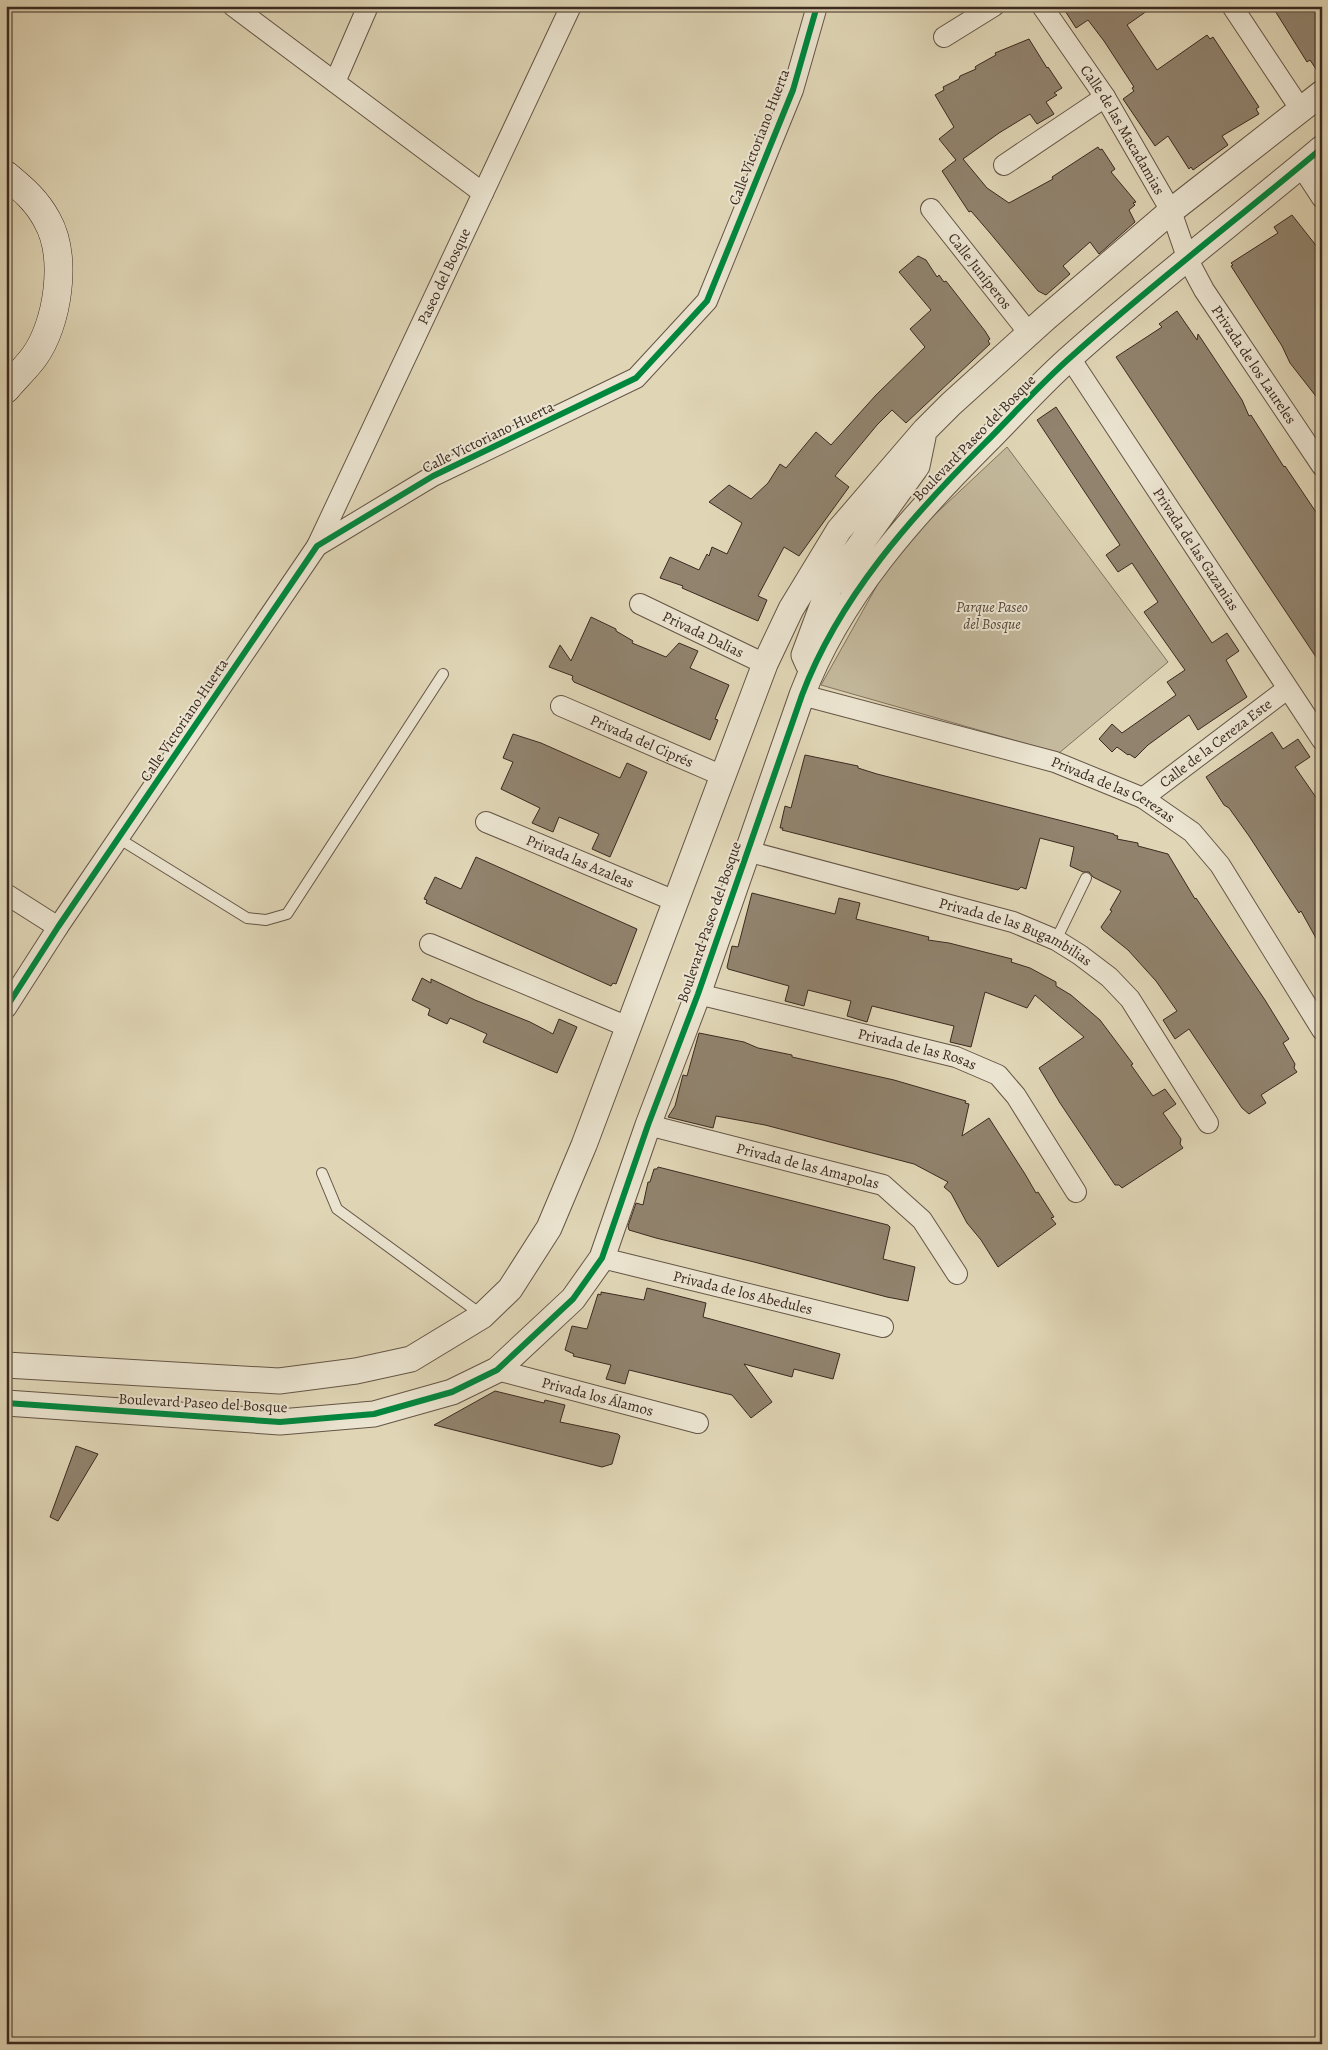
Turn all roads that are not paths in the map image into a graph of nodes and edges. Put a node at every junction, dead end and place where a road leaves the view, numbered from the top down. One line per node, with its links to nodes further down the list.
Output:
1 (233, 6): 9 (street)
2 (368, 6): 9 (street)
3 (570, 6): 17 (street, Paseo del Bosque)
4 (817, 6): 27 (street, Calle Victoriano Huerta)
5 (994, 6): 8 (street)
6 (1042, 6): 11 (street, Calle de las Macadamias)
7 (1232, 6): 12 (street)
8 (944, 37)
9 (335, 82): 17 (street)
10 (1322, 93): 12 (street, Boulevard Paseo del Bosque)
11 (1105, 97): 14 (street); 20 (street, Calle de las Macadamias)
12 (1301, 110): 20 (street, Boulevard Paseo del Bosque)
13 (1322, 148): 15 (street, Boulevard Paseo del Bosque)
14 (1004, 165)
15 (1301, 166): 18 (street); 21 (street, Boulevard Paseo del Bosque)
16 (6, 175): 24 (main road)
17 (483, 193): 27 (street, Paseo del Bosque)
18 (1322, 198)
19 (931, 209): 22 (street, Calle Juníperos)
20 (1170, 211): 21 (street, Calle de las Macadamias); 22 (street, Boulevard Paseo del Bosque)
21 (1188, 260): 23 (street, Boulevard Paseo del Bosque); 26 (street, Privada de los Laureles)
22 (1029, 333): 25 (street, Boulevard Paseo del Bosque)
23 (1070, 358): 30 (street, Boulevard Paseo del Bosque); 32 (street, Privada de las Gazanias)
24 (6, 389)
25 (925, 430): 29 (street, Boulevard Paseo del Bosque); 30 (street)
26 (1322, 466)
27 (317, 546): 39 (street, Calle Victoriano Huerta)
28 (640, 604): 29 (street, Privada Dalias)
29 (765, 664): 36 (street, Boulevard Paseo del Bosque)
30 (811, 671): 33 (street, Boulevard Paseo del Bosque)
31 (443, 674): 39 (lane)
32 (1287, 688): 35 (street, Privada de las Gazanias); 37 (street, Calle de la Cereza Este)
33 (802, 695): 37 (street, Privada de las Cerezas); 40 (street, Boulevard Paseo del Bosque)
34 (561, 706): 36 (street, Privada del Ciprés)
35 (1322, 740)
36 (723, 776): 43 (street, Boulevard Paseo del Bosque)
37 (1143, 798): 50 (street, Privada de las Cerezas)
38 (486, 822): 43 (street, Privada las Azaleas)
39 (118, 838): 44 (street, Calle Victoriano Huerta)
40 (747, 851): 45 (street, Privada de las Bugambilias); 47 (street, Boulevard Paseo del Bosque)
41 (1086, 878): 45 (lane)
42 (6, 894): 44 (street)
43 (675, 901): 49 (street, Boulevard Paseo del Bosque)
44 (58, 927): 48 (street, Calle Victoriano Huerta)
45 (1056, 940): 51 (street, Privada de las Bugambilias)
46 (430, 944): 49 (street)
47 (698, 994): 52 (street, Boulevard Paseo del Bosque); 54 (street, Privada de las Rosas)
48 (6, 1008)
49 (628, 1027): 57 (street, Boulevard Paseo del Bosque)
50 (1322, 1030)
51 (1208, 1123)
52 (648, 1125): 55 (street, Boulevard Paseo del Bosque); 56 (street, Privada de las Amapolas)
53 (322, 1173): 57 (lane)
54 (1076, 1192)
55 (602, 1258): 58 (street, Privada de los Abedules); 60 (street, Boulevard Paseo del Bosque)
56 (957, 1274)
57 (482, 1316): 59 (street, Boulevard Paseo del Bosque)
58 (883, 1327)
59 (6, 1365)
60 (497, 1370): 61 (street, Boulevard Paseo del Bosque); 62 (street, Privada los Álamos)
61 (6, 1404)
62 (698, 1423)

